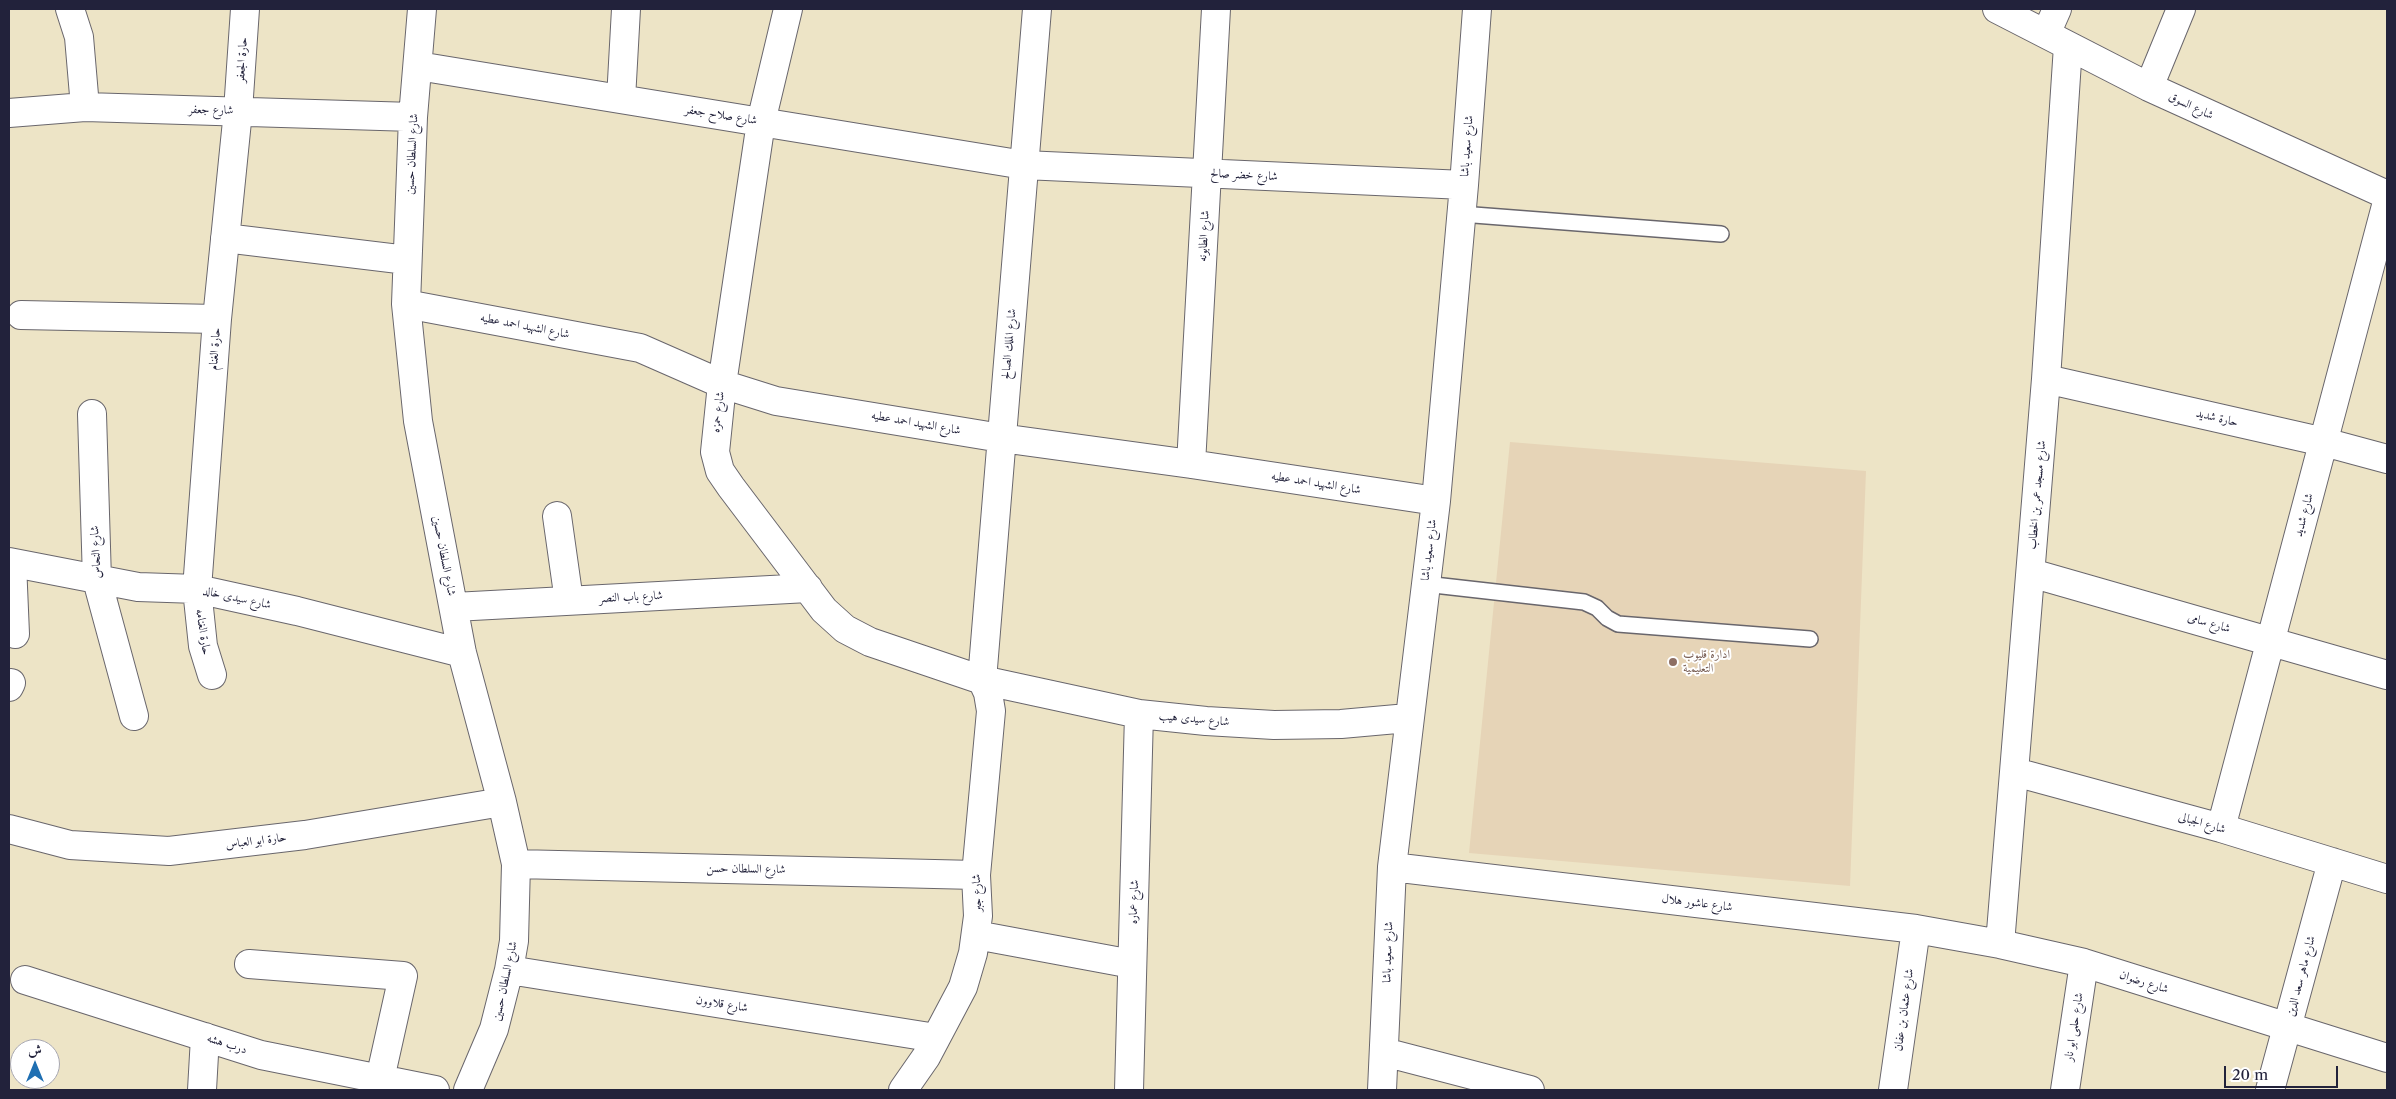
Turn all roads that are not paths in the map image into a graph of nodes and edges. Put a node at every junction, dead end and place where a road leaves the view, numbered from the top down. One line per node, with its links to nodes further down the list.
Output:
1 (70, 9): 16 (street)
2 (245, 9): 17 (street, حارة الجعفر)
3 (422, 9): 13 (street, شارع السلطان حسين)
4 (626, 9): 15 (street)
5 (788, 9): 20 (street, شارع حمزه)
6 (1037, 9): 21 (street, شارع الملك الصالح)
7 (1216, 9): 22 (street, شارع الطابونه)
8 (1477, 9): 23 (street, شارع سعيد باشا)
9 (1998, 9): 12 (street, شارع السوق)
10 (2057, 9): 12 (street, شارع مسجد عمر بن الخطاب)
11 (2181, 9): 14 (street)
12 (2057, 40): 14 (street, شارع السوق); 33 (street, شارع مسجد عمر بن الخطاب)
13 (418, 66): 15 (street, شارع صلاح جعفر); 19 (street, شارع السلطان حسين)
14 (2149, 87): 24 (street, شارع السوق)
15 (621, 99): 20 (street, شارع صلاح جعفر)
16 (85, 107): 17 (street, شارع جعفر); 18 (street, شارع جعفر)
17 (238, 110): 19 (street, شارع جعفر); 28 (street, حارة الغنام)
18 (9, 112)
19 (413, 118): 29 (street, شارع السلطان حسين)
20 (761, 122): 21 (street, شارع صلاح جعفر); 34 (street, شارع حمزه)
21 (1024, 165): 22 (street, شارع خضر صالح); 36 (street, شارع الملك الصالح)
22 (1207, 174): 23 (street, شارع خضر صالح); 39 (street, شارع الطابونه)
23 (1464, 186): 26 (street, شارع سعيد باشا)
24 (2387, 196)
25 (2387, 202): 37 (street, شارع شديد)
26 (1461, 214): 27 (lane); 40 (street, شارع سعيد باشا)
27 (1721, 234)
28 (225, 238): 29 (street); 32 (street, حارة الغنام)
29 (407, 260): 30 (street, شارع السلطان حسين)
30 (406, 304): 34 (street, شارع الشهيد احمد عطيه); 49 (street, شارع السلطان حسين)
31 (21, 315): 32 (street)
32 (217, 319): 47 (street, حارة الغنام)
33 (2046, 379): 37 (street, حارة شديد); 43 (street, شارع مسجد عمر بن الخطاب)
34 (722, 384): 36 (street, شارع الشهيد احمد عطيه); 46 (street, شارع حمزه)
35 (92, 414): 44 (street, شارع النحاس)
36 (1001, 438): 39 (street, شارع الشهيد احمد عطيه); 56 (street, شارع الملك الصالح)
37 (2324, 442): 38 (street, حارة شديد); 52 (street, شارع شديد)
38 (2387, 458)
39 (1191, 464): 40 (street, شارع الشهيد احمد عطيه)
40 (1436, 502): 45 (street, شارع سعيد باشا)
41 (557, 516): 48 (street)
42 (10, 562): 44 (street, شارع سيدى خالد); 50 (street)
43 (2031, 573): 52 (street, شارع سامى); 60 (street, شارع مسجد عمر بن الخطاب)
44 (97, 580): 47 (street, شارع سيدى خالد); 58 (street, شارع النحاس)
45 (1425, 584): 51 (lane); 59 (street, شارع سعيد باشا)
46 (808, 588): 48 (street, شارع باب النصر); 56 (street, شارع حمزه)
47 (197, 589): 53 (street, شارع سيدى خالد); 54 (street, حارة الغنامه)
48 (569, 601): 49 (street, شارع باب النصر)
49 (454, 607): 53 (street, شارع السلطان حسين)
50 (15, 634)
51 (1810, 639)
52 (2271, 640): 55 (street, شارع سامى); 62 (street, شارع شديد)
53 (462, 653): 61 (street, شارع السلطان حسين)
54 (212, 675)
55 (2387, 675)
56 (982, 680): 57 (street, شارع سيدى هيب); 67 (street, شارع جبر)
57 (1139, 714): 59 (street, شارع سيدى هيب); 74 (street, شارع عماره)
58 (134, 716)
59 (1408, 718): 66 (street, شارع سعيد باشا)
60 (2015, 772): 62 (street, شارع الجبالى); 71 (street, شارع مسجد عمر بن الخطاب)
61 (502, 802): 63 (street, حارة ابو العباس); 65 (street, شارع السلطان حسين)
62 (2221, 828): 64 (street, شارع الجبالى)
63 (9, 829)
64 (2332, 862): 68 (street, شارع الجبالى); 77 (street, شارع ماهر سعد الدين)
65 (516, 864): 67 (street, شارع السلطان حسن); 75 (street, شارع السلطان حسين)
66 (1392, 866): 69 (street, شارع عاشور هلال); 80 (street, شارع سعيد باشا)
67 (976, 875): 70 (street, شارع جبر)
68 (2387, 879)
69 (1916, 929): 71 (street, شارع عاشور هلال); 90 (street, شارع عثمان بن عفان)
70 (976, 934): 74 (street); 79 (street, شارع جبر)
71 (2000, 944): 72 (street, شارع رضوان)
72 (2084, 963): 77 (street, شارع رضوان); 91 (street, شارع حلمى ابو نار)
73 (249, 964): 82 (street)
74 (1132, 964): 87 (street, شارع عماره)
75 (509, 970): 79 (street, شارع قلاوون); 85 (street, شارع السلطان حسين)
76 (24, 980): 78 (street, درب هشه)
77 (2286, 1028): 81 (street, شارع رضوان); 92 (street, شارع ماهر سعد الدين)
78 (205, 1037): 82 (street, درب هشه); 83 (street)
79 (936, 1038): 86 (street, شارع جبر)
80 (1384, 1052): 88 (street, شارع سعيد باشا); 89 (street)
81 (2387, 1058)
82 (380, 1079): 84 (street, درب هشه)
83 (202, 1090)
84 (435, 1090)
85 (468, 1090)
86 (903, 1090)
87 (1129, 1090)
88 (1382, 1090)
89 (1530, 1090)
90 (1893, 1090)
91 (2065, 1090)
92 (2270, 1090)

